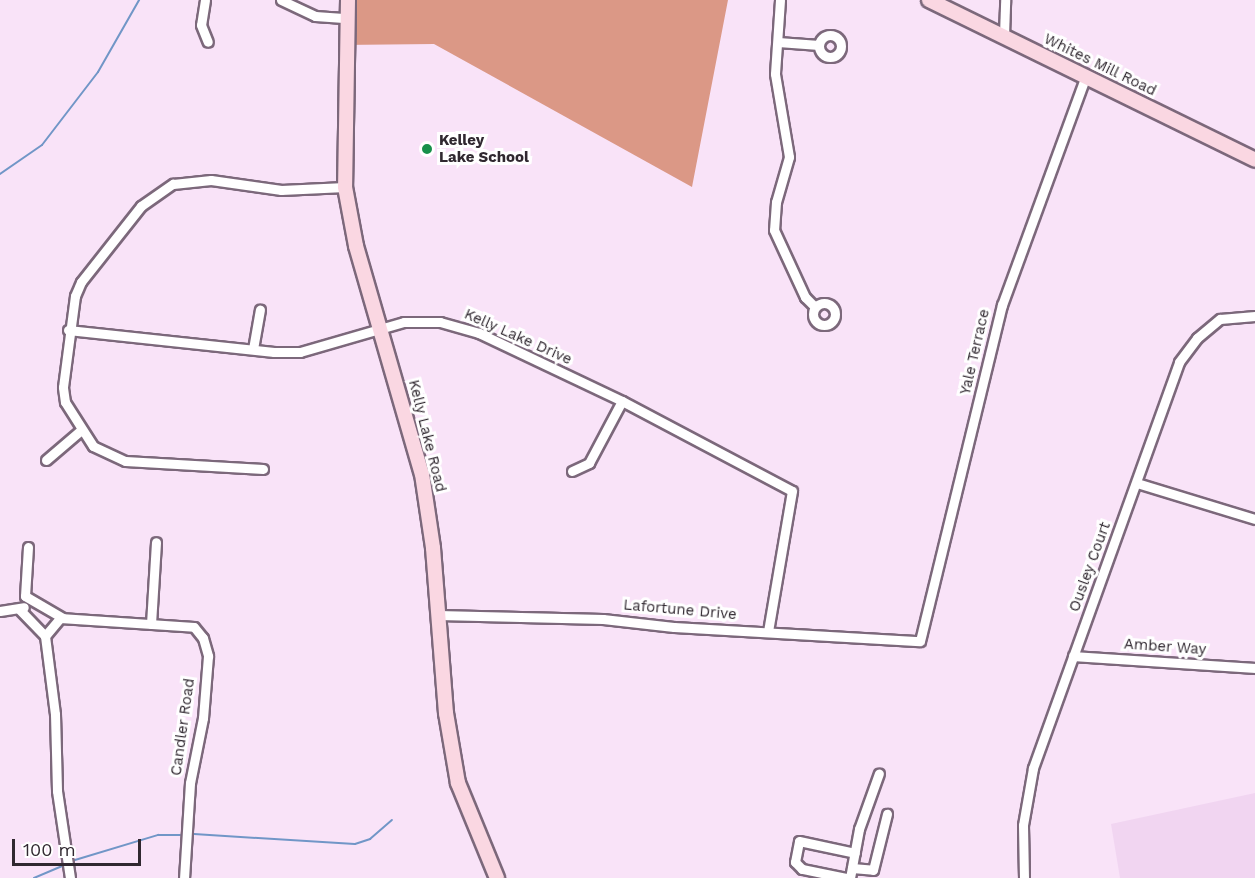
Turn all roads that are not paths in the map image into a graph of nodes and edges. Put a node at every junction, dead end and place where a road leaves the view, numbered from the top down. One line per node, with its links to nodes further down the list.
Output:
1 (205, 0): 9 (street)
2 (281, 0): 7 (street)
3 (348, 0): 7 (street, Kelly Lake Road)
4 (780, 0): 10 (street)
5 (930, 0): 8 (street, Whites Mill Road)
6 (1005, 0): 8 (street)
7 (347, 18): 14 (street, Kelly Lake Road)
8 (1004, 35): 12 (street, Whites Mill Road)
9 (208, 42)
10 (778, 42): 11 (street); 15 (street)
11 (819, 45)
12 (1085, 78): 13 (street, Whites Mill Road); 38 (street, Yale Terrace)
13 (1255, 160)
14 (345, 187): 18 (street, Kelly Lake Road); 19 (street)
15 (815, 307)
16 (260, 310): 20 (street)
17 (1255, 316): 26 (street, Ousley Court)
18 (380, 327): 20 (street, Kelly Lake Drive); 21 (street, Kelly Lake Drive); 33 (street, Kelly Lake Road)
19 (68, 330): 20 (street, Kelly Lake Drive); 22 (street)
20 (253, 349)
21 (622, 401): 25 (street); 36 (street, Kelly Lake Drive)
22 (80, 431): 23 (street); 24 (street)
23 (46, 460)
24 (263, 469)
25 (572, 471)
26 (1137, 483): 27 (street); 39 (street, Ousley Court)
27 (1255, 519)
28 (156, 542): 35 (street)
29 (28, 547): 30 (street)
30 (31, 602): 31 (street); 34 (street, Candler Road)
31 (20, 610): 32 (street); 37 (street)
32 (0, 611)
33 (438, 615): 36 (street, Lafortune Drive); 47 (street, Kelly Lake Road)
34 (63, 618): 35 (street, Candler Road); 37 (street)
35 (151, 624): 46 (street, Candler Road)
36 (768, 631): 38 (street, Lafortune Drive)
37 (45, 636): 45 (street)
38 (920, 641)
39 (1073, 656): 40 (street, Amber Way); 48 (street, Ousley Court)
40 (1255, 668)
41 (879, 773): 43 (street)
42 (886, 814): 44 (street)
43 (855, 853): 44 (street); 44 (street)
44 (849, 875)
45 (70, 878)
46 (184, 878)
47 (497, 878)
48 (1024, 878)

